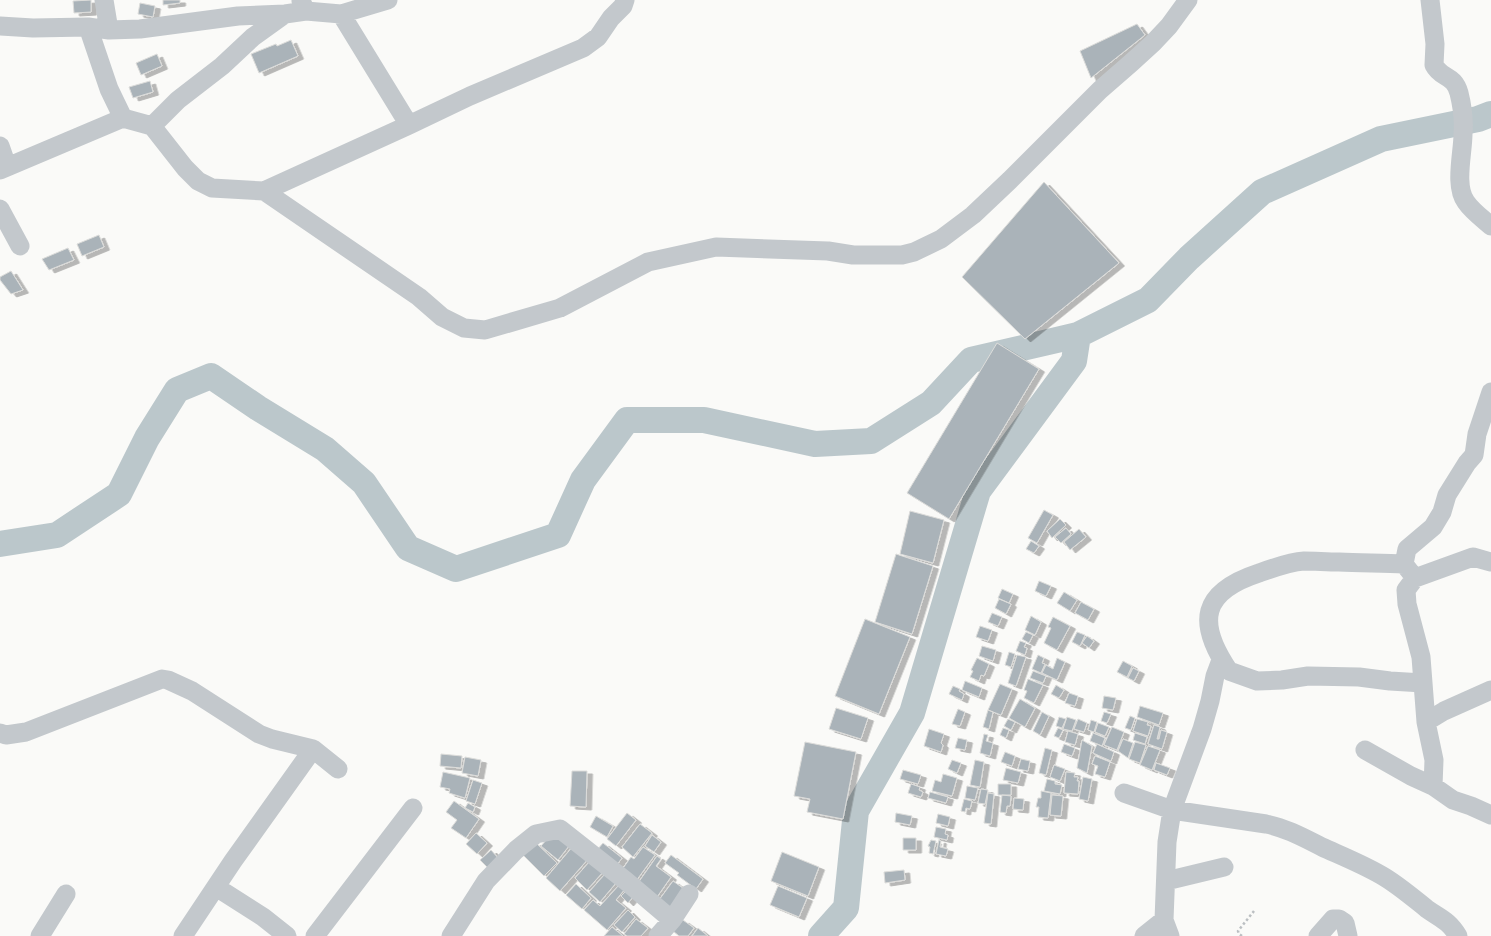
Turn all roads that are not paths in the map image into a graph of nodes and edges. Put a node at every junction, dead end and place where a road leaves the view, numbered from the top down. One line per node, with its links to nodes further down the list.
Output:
1 (104, 0): 11 (street)
2 (388, 0): 8 (street)
3 (625, 0): 13 (street)
4 (1188, 0): 17 (street)
5 (1430, 0): 19 (street)
6 (303, 6): 7 (street); 8 (street)
7 (285, 14): 11 (street); 14 (street)
8 (341, 14): 13 (street)
9 (0, 26): 10 (street)
10 (88, 27): 11 (street); 12 (street)
11 (109, 30)
12 (123, 118): 14 (street); 16 (street)
13 (409, 125): 17 (street)
14 (152, 126): 17 (street)
15 (0, 146): 16 (street)
16 (3, 168)
17 (264, 191)
18 (0, 210): 20 (street)
19 (1491, 226)
20 (20, 246)
21 (1491, 392): 23 (street)
22 (1486, 560): 23 (street)
23 (1409, 571): 24 (street); 25 (street)
24 (1221, 660): 25 (street); 35 (street)
25 (1423, 683): 27 (street)
26 (1491, 690): 27 (street)
27 (1426, 722): 32 (street)
28 (0, 733): 29 (street)
29 (313, 749): 31 (street); 39 (street)
30 (1365, 750): 32 (street)
31 (338, 769)
32 (1433, 786): 36 (street)
33 (1124, 793): 35 (street)
34 (413, 808): 47 (street)
35 (1172, 810): 38 (street); 53 (street)
36 (1491, 815)
37 (1224, 867): 38 (street)
38 (1166, 881): 43 (street)
39 (216, 887): 45 (street); 46 (street)
40 (66, 894): 44 (street)
41 (689, 894): 42 (street)
42 (672, 920): 48 (street); 49 (street)
43 (1167, 928): 50 (street)
44 (40, 936)
45 (182, 936)
46 (288, 936)
47 (315, 936)
48 (451, 936)
49 (658, 936)
50 (1144, 936)
51 (1318, 936): 52 (street)
52 (1348, 936)
53 (1458, 936)

